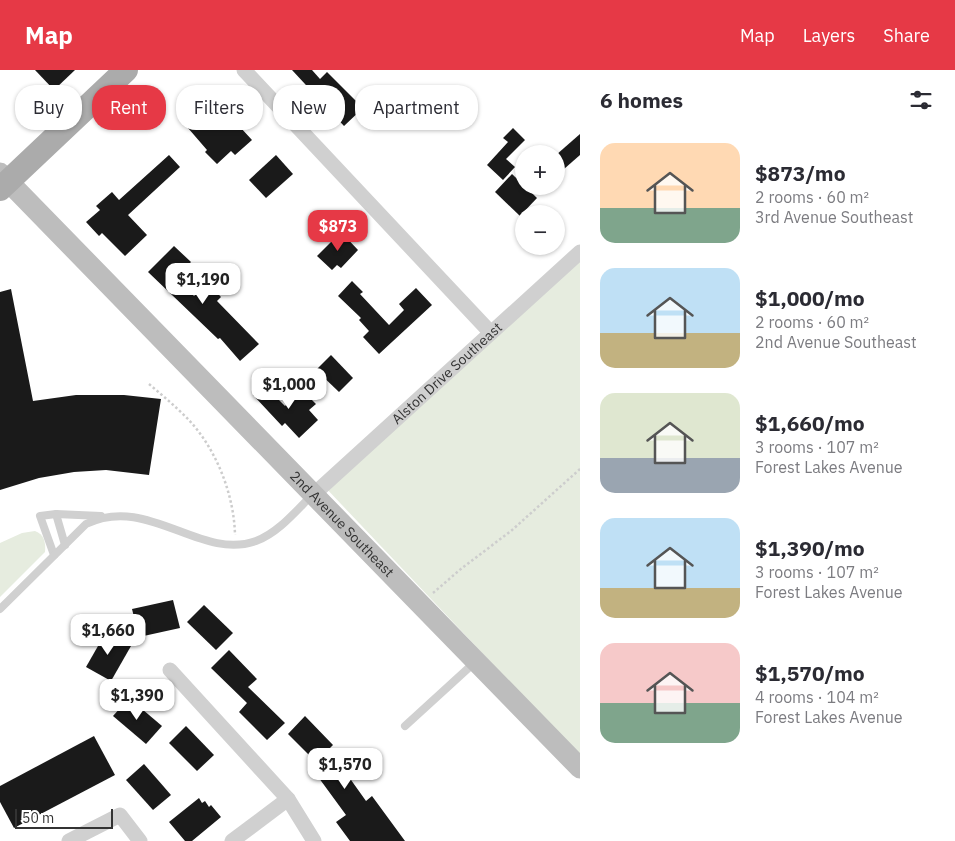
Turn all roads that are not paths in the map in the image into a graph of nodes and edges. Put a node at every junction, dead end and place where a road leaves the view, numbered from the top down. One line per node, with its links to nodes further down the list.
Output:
1 (126, 70): 3 (main road)
2 (244, 70): 5 (street)
3 (3, 181): 6 (street, 2nd Avenue Southeast)
4 (580, 252): 5 (street, Alston Drive Southeast)
5 (491, 333): 6 (street, Alston Drive Southeast)
6 (313, 494): 8 (lane); 12 (street, 2nd Avenue Southeast)
7 (56, 514): 8 (lane); 9 (lane); 10 (lane)
8 (108, 516): 9 (lane)
9 (64, 545): 10 (lane)
10 (54, 555): 11 (lane)
11 (0, 609)
12 (476, 661): 14 (lane); 15 (street, 2nd Avenue Southeast)
13 (170, 670): 16 (street)
14 (405, 726)
15 (580, 768)
16 (288, 798): 19 (street); 20 (street)
17 (69, 841): 18 (street)
18 (140, 841)
19 (232, 841)
20 (314, 841)

